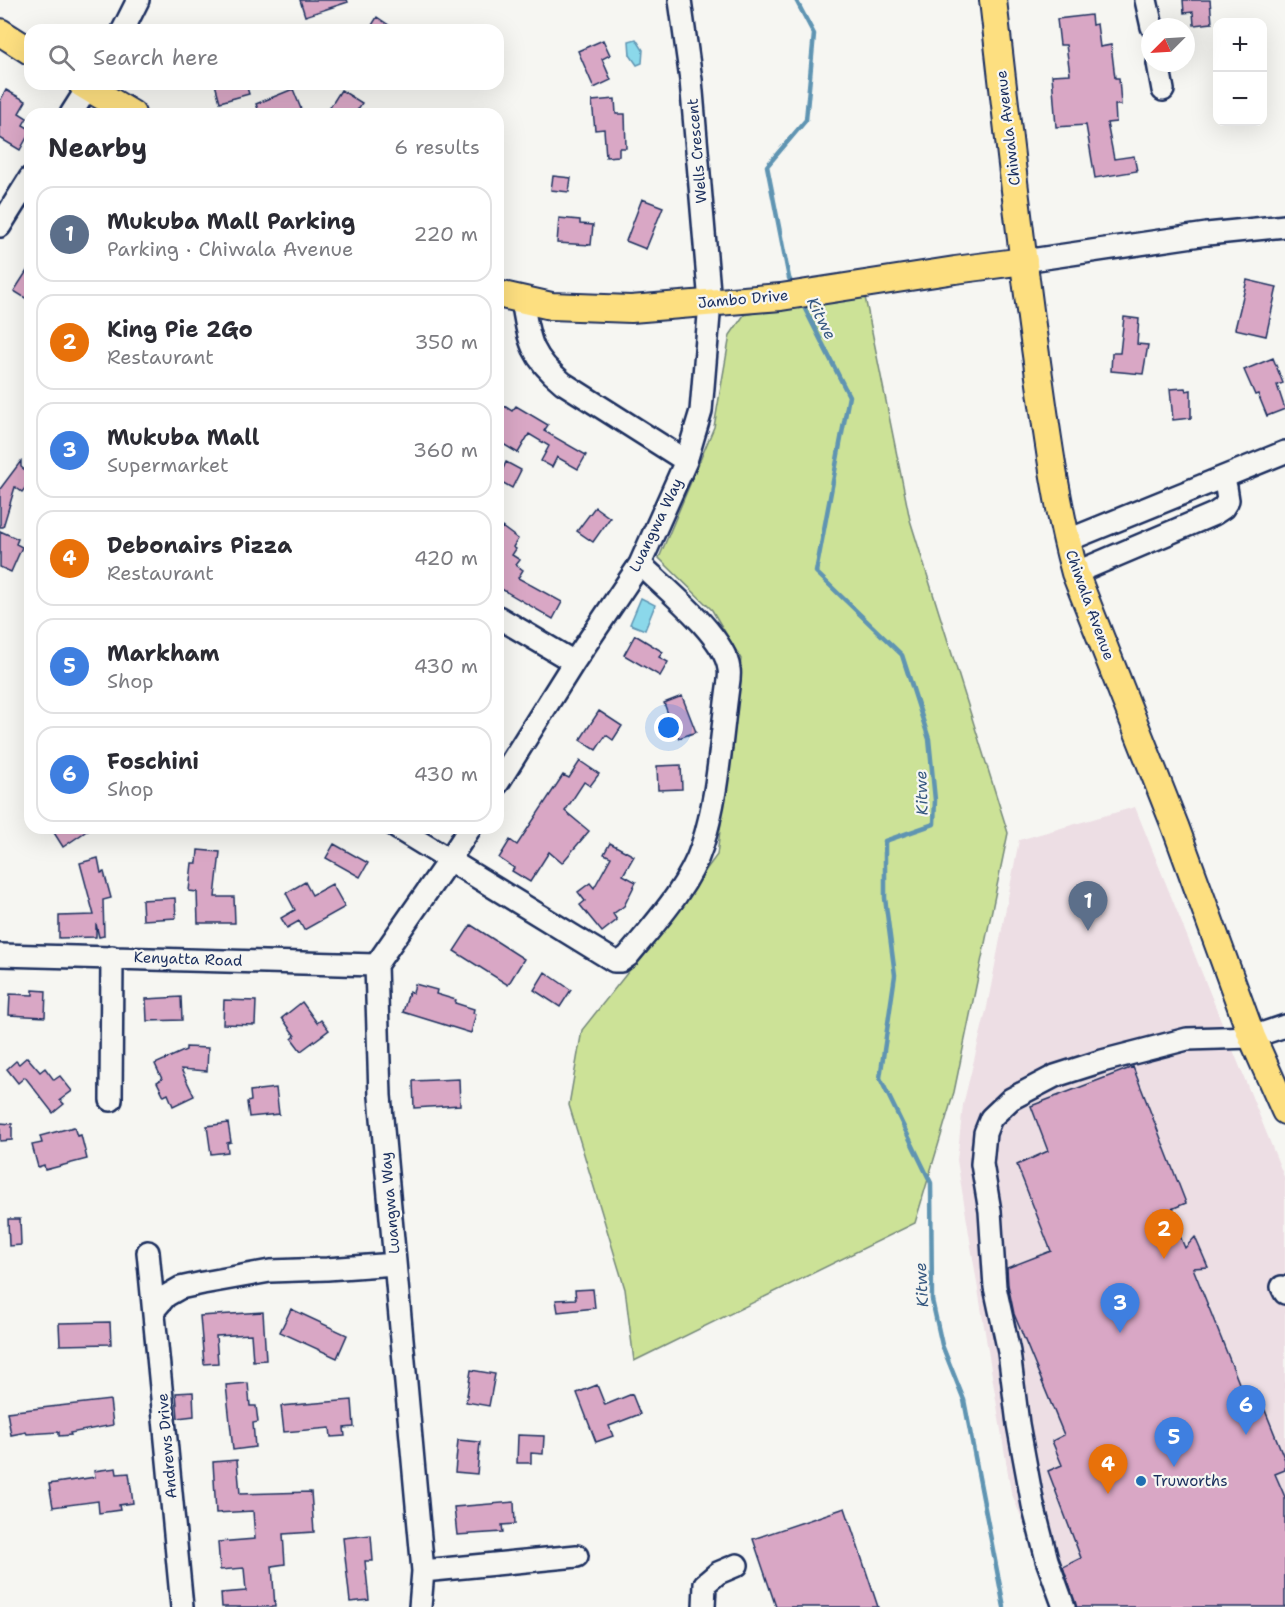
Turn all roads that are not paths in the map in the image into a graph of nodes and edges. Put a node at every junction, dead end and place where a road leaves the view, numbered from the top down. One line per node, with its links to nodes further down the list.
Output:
1 (138, 0): 6 (street)
2 (680, 0): 20 (street, Wells Crescent)
3 (993, 0): 18 (main road, Chiwala Avenue)
4 (1146, 0): 5 (street)
5 (1150, 18)
6 (126, 24)
7 (0, 32): 8 (main road)
8 (24, 47)
9 (1159, 72): 12 (street)
10 (83, 90): 13 (street)
11 (94, 90): 14 (main road)
12 (1162, 90)
13 (74, 108)
14 (122, 108)
15 (24, 188): 16 (street)
16 (0, 226)
17 (1285, 226): 18 (street)
18 (1024, 261): 20 (main road, Jambo Drive); 24 (main road, Chiwala Avenue)
19 (510, 297): 20 (main road, Jambo Drive); 22 (street)
20 (710, 303): 22 (street, Luangwa Way)
21 (1285, 452): 23 (street)
22 (686, 461): 25 (street, Luangwa Way)
23 (1219, 478): 24 (street); 26 (street)
24 (1066, 541): 26 (main road, Chiwala Avenue)
25 (640, 564): 28 (street, Luangwa Way); 32 (street)
26 (1075, 573): 37 (main road, Chiwala Avenue)
27 (504, 621): 28 (street)
28 (574, 662): 29 (street, Luangwa Way)
29 (504, 773)
30 (407, 834): 32 (street)
31 (466, 834): 32 (street)
32 (450, 860): 35 (street)
33 (0, 956): 34 (street, Kenyatta Road)
34 (112, 957): 35 (street, Kenyatta Road); 38 (street)
35 (376, 965): 41 (street, Luangwa Way)
36 (1285, 1026): 37 (street)
37 (1252, 1037): 39 (main road, Chiwala Avenue); 49 (street)
38 (111, 1100)
39 (1285, 1111)
40 (148, 1252): 42 (street, Andrews Drive)
41 (395, 1264): 42 (street); 45 (street, Luangwa Way)
42 (154, 1310): 46 (street, Andrews Drive)
43 (577, 1556): 45 (street)
44 (737, 1565): 48 (street)
45 (423, 1571): 47 (street, Luangwa Way)
46 (182, 1607)
47 (420, 1607)
48 (704, 1607)
49 (1064, 1607)

